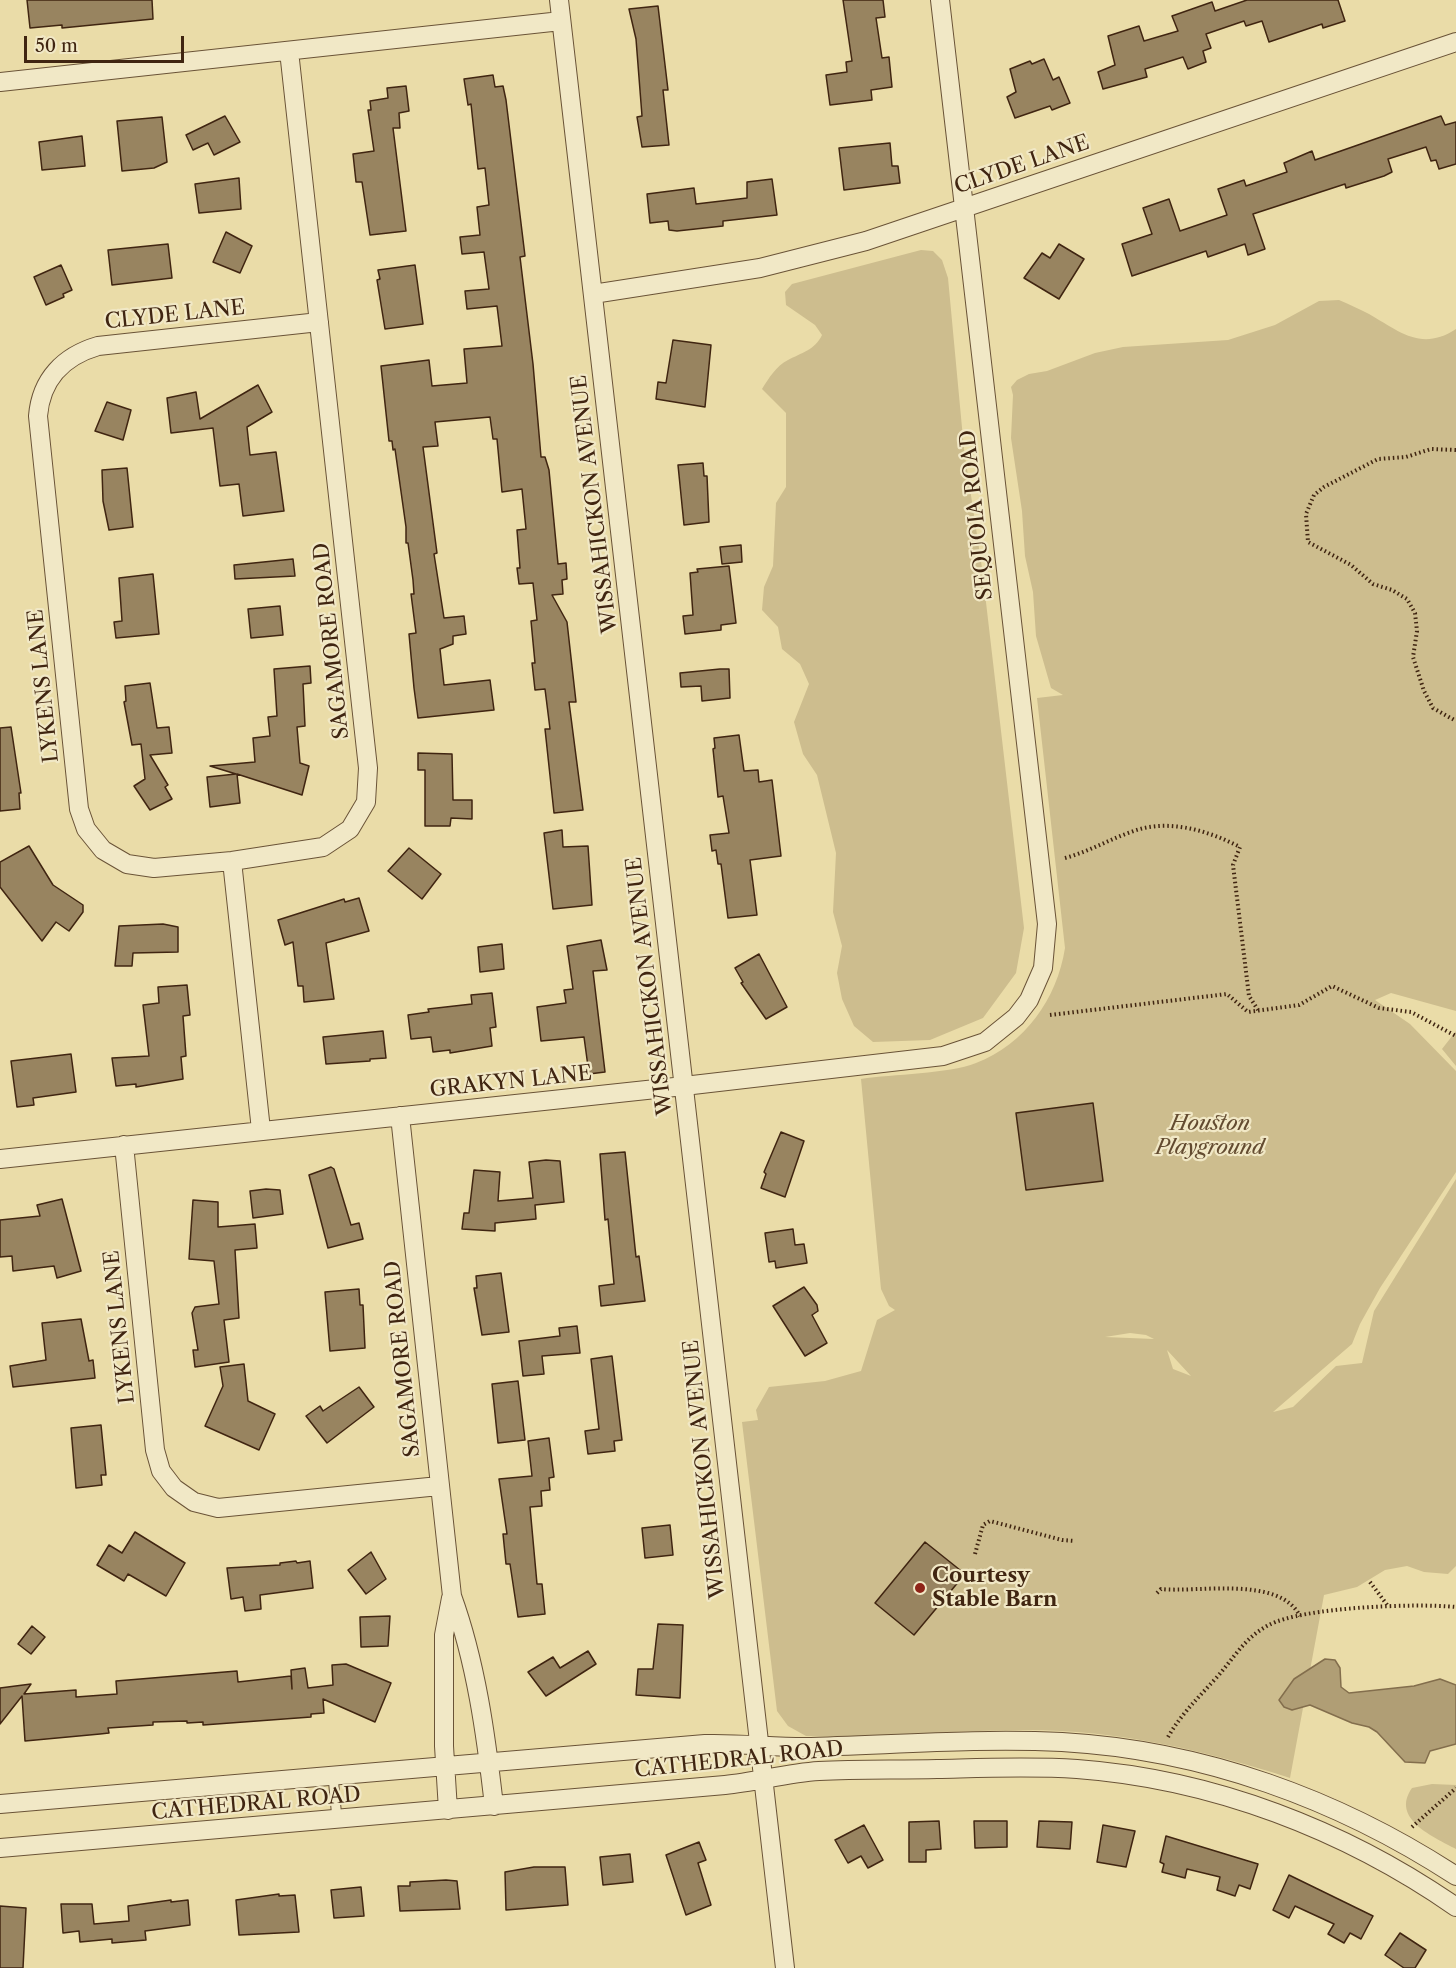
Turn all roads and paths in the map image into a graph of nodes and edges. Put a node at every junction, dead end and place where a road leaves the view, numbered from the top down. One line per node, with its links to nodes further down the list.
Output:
1 (559, 0): 3 (street, WISSAHICKON AVENUE)
2 (940, 0): 7 (street, SEQUOIA ROAD)
3 (561, 21): 5 (street); 8 (street, WISSAHICKON AVENUE)
4 (1456, 42): 7 (street, CLYDE LANE)
5 (289, 51): 6 (street); 9 (street, SAGAMORE ROAD)
6 (0, 82)
7 (965, 208): 8 (street, CLYDE LANE); 17 (street, SEQUOIA ROAD)
8 (594, 294): 19 (street, WISSAHICKON AVENUE)
9 (319, 322): 10 (street, CLYDE LANE); 14 (street, SAGAMORE ROAD)
10 (48, 380): 14 (street, LYKENS LANE)
11 (1456, 450): 12 (path)
12 (1456, 721)
13 (1065, 858): 15 (path)
14 (232, 861): 21 (street)
15 (1258, 1011): 16 (path); 18 (path)
16 (1050, 1015)
17 (1016, 1017): 19 (street, GRAKYN LANE)
18 (1456, 1036)
19 (684, 1086): 20 (street, GRAKYN LANE); 33 (street, WISSAHICKON AVENUE)
20 (400, 1116): 21 (street, GRAKYN LANE); 24 (street, SAGAMORE ROAD)
21 (261, 1130): 22 (street, GRAKYN LANE)
22 (124, 1145): 23 (street, GRAKYN LANE); 24 (street, LYKENS LANE)
23 (0, 1159)
24 (439, 1486): 29 (street, SAGAMORE ROAD)
25 (1075, 1541): 26 (path)
26 (975, 1554)
27 (1370, 1582): 30 (path)
28 (1157, 1593): 32 (path)
29 (452, 1596): 35 (street, SAGAMORE ROAD); 36 (street, SAGAMORE ROAD)
30 (1388, 1606): 31 (path); 32 (path)
31 (1456, 1607)
32 (1300, 1616): 34 (path)
33 (759, 1744): 34 (street, CATHEDRAL ROAD); 35 (street, CATHEDRAL ROAD); 38 (street, WISSAHICKON AVENUE)
34 (1163, 1755): 44 (street, CATHEDRAL ROAD)
35 (489, 1762): 36 (street, CATHEDRAL ROAD); 41 (street, SAGAMORE ROAD)
36 (446, 1766): 37 (street, CATHEDRAL ROAD); 42 (street, SAGAMORE ROAD)
37 (333, 1776): 40 (street, CATHEDRAL ROAD); 43 (lane)
38 (763, 1780): 41 (street, CATHEDRAL ROAD); 46 (street, CATHEDRAL ROAD); 49 (street, WISSAHICKON AVENUE)
39 (1456, 1788): 44 (path)
40 (0, 1804)
41 (494, 1806): 42 (street, CATHEDRAL ROAD)
42 (448, 1810): 43 (street, CATHEDRAL ROAD)
43 (337, 1819): 45 (street, CATHEDRAL ROAD)
44 (1400, 1841): 46 (street, CATHEDRAL ROAD)
45 (0, 1848)
46 (1420, 1868): 47 (street, CATHEDRAL ROAD); 48 (street, CATHEDRAL ROAD)
47 (1456, 1876)
48 (1456, 1907)
49 (785, 1968)

